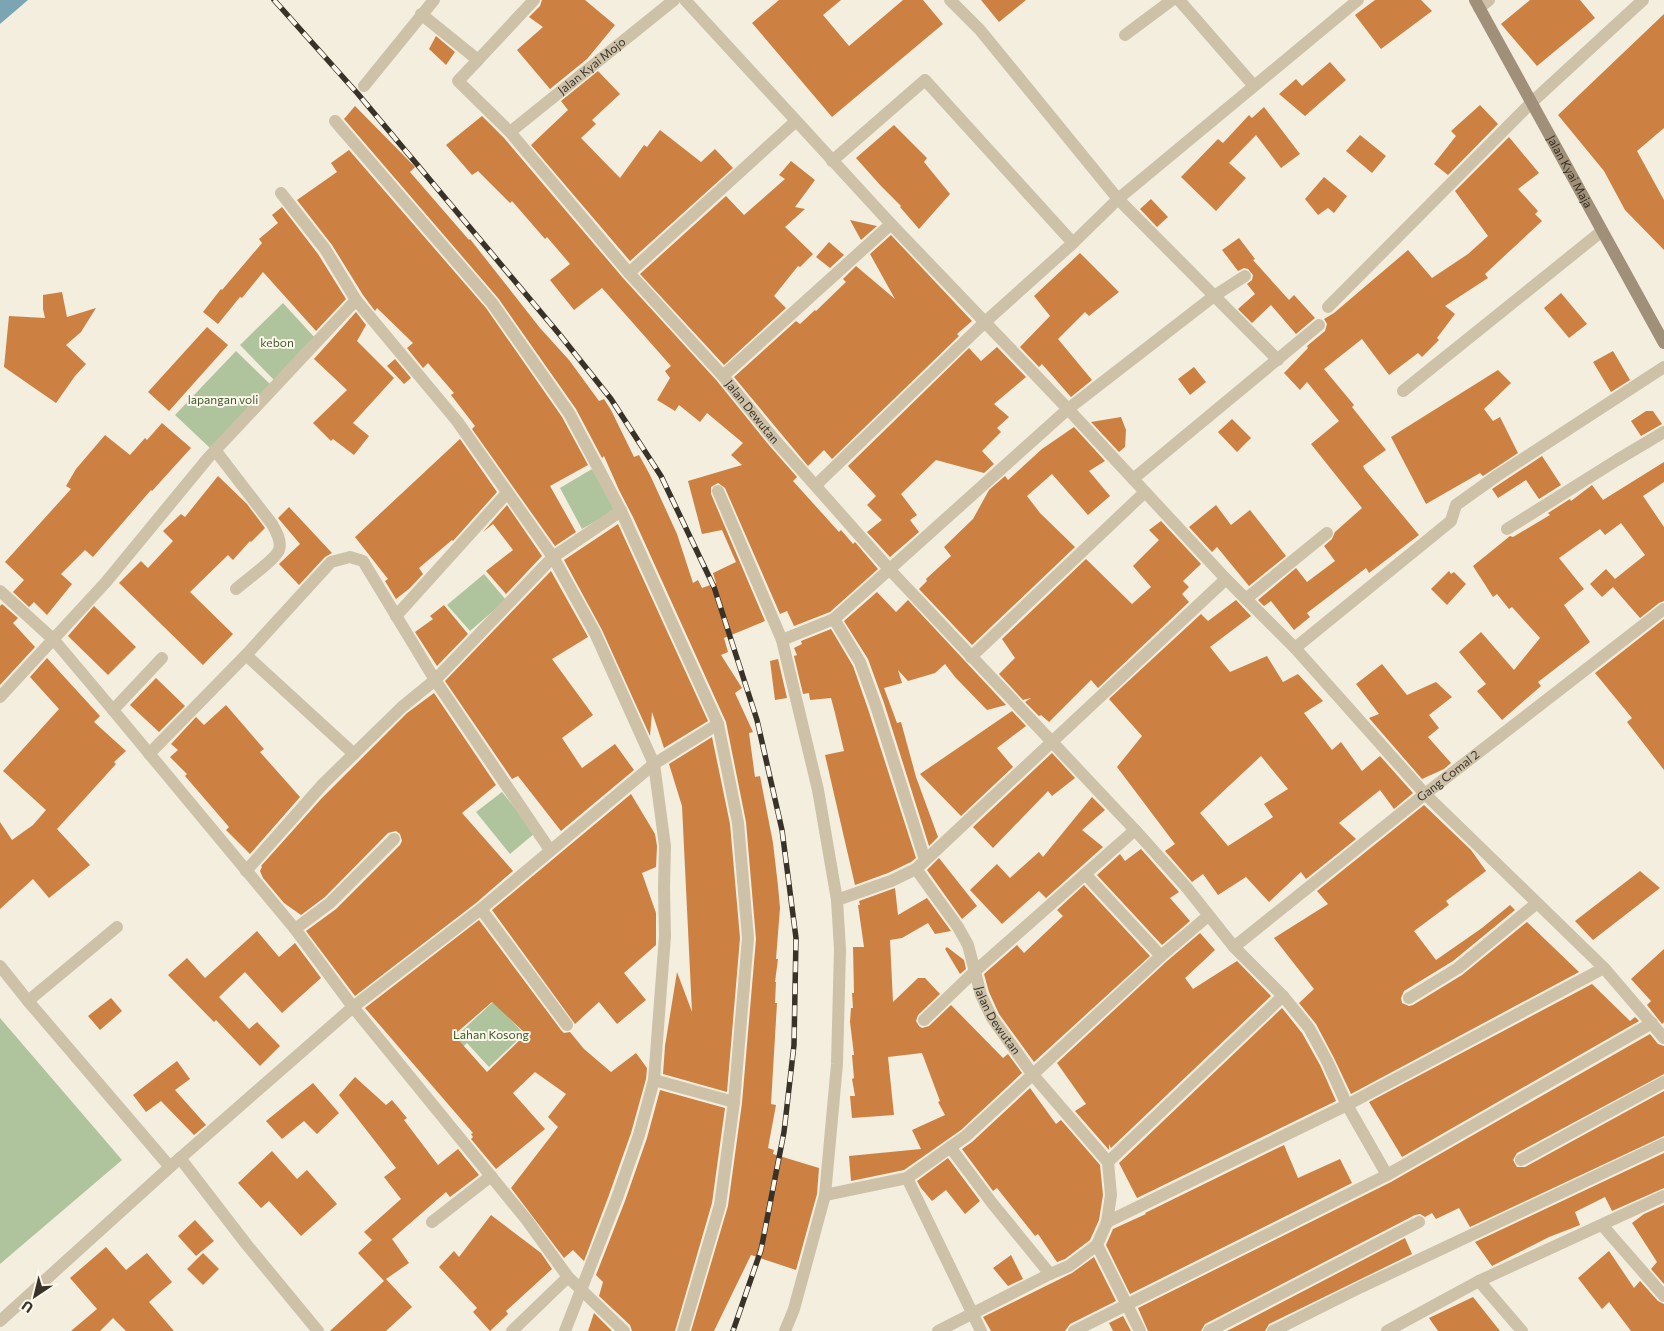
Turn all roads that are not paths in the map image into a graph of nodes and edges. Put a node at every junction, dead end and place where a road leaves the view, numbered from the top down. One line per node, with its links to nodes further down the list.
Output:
1 (434, 0): 12 (street)
2 (534, 0): 14 (street)
3 (674, 0): 20 (street, Jalan Kyai Mojo)
4 (684, 0): 19 (street)
5 (950, 0): 23 (street)
6 (1172, 0): 13 (street)
7 (1179, 0): 16 (street)
8 (1358, 0): 16 (street)
9 (1490, 0): 11 (street)
10 (1644, 0): 17 (street)
11 (1477, 4): 17 (main road, Jalan Kyai Maja)
12 (421, 14): 14 (street); 15 (street)
13 (1125, 35)
14 (478, 60): 20 (street, Jalan Dewutan)
15 (364, 86)
16 (1254, 86): 23 (street)
17 (1532, 102): 25 (main road, Jalan Kyai Maja); 31 (street)
18 (335, 121): 47 (street)
19 (796, 121): 21 (street); 27 (street)
20 (510, 132): 27 (street, Jalan Dewutan)
21 (832, 161): 24 (street); 26 (street)
22 (281, 193): 30 (street)
23 (1118, 199): 26 (street); 29 (street)
24 (891, 224): 32 (street); 37 (street)
25 (1602, 231): 34 (main road, Jalan Kyai Maja); 38 (street)
26 (1073, 243): 32 (street)
27 (629, 273): 37 (street, Jalan Dewutan)
28 (1245, 276): 29 (street)
29 (1214, 296): 35 (street); 39 (street)
30 (356, 300): 41 (street); 46 (street)
31 (1328, 307)
32 (985, 322): 39 (street); 43 (street)
33 (1319, 325): 35 (street)
34 (1662, 336)
35 (1278, 360): 42 (street)
36 (1664, 367): 61 (street)
37 (723, 376): 43 (street, Jalan Dewutan)
38 (1403, 391)
39 (1068, 408): 42 (street); 51 (street)
40 (1664, 432): 48 (street)
41 (216, 450): 53 (street); 59 (street)
42 (1133, 479): 45 (street)
43 (816, 485): 51 (street, Jalan Dewutan)
44 (718, 491): 60 (street)
45 (1145, 492): 52 (street); 63 (street)
46 (507, 493): 50 (street); 57 (street)
47 (621, 511): 50 (street); 68 (street)
48 (1506, 530)
49 (1327, 533): 55 (street)
50 (553, 557): 65 (street); 72 (street)
51 (890, 570): 58 (street); 63 (street, Jalan Dewutan)
52 (1226, 579): 55 (street); 69 (street)
53 (236, 589)
54 (0, 591): 59 (street)
55 (1247, 598): 61 (street)
56 (1664, 609): 73 (street, Gang Comal 2)
57 (396, 616): 62 (street); 65 (street)
58 (834, 619): 60 (street); 77 (street)
59 (54, 640): 66 (street); 67 (street)
60 (782, 640): 81 (street)
61 (1295, 648): 73 (street)
62 (246, 655): 70 (street); 71 (street)
63 (971, 657): 69 (street, Jalan Dewutan)
64 (162, 658): 67 (street)
65 (435, 680): 71 (street); 76 (street)
66 (0, 697)
67 (113, 710): 70 (street)
68 (718, 724): 72 (street); 103 (street)
69 (1052, 740): 74 (street, Jalan Dewutan); 77 (street)
70 (149, 754): 79 (street)
71 (354, 754): 79 (street)
72 (654, 764): 76 (street); 101 (street)
73 (1425, 794): 82 (street); 87 (street, Gang Comal 2)
74 (1135, 830): 80 (street); 84 (street, Jalan Dewutan)
75 (394, 838): 86 (street)
76 (550, 850): 83 (street)
77 (925, 860): 78 (street)
78 (916, 869): 81 (street); 91 (street, Jalan Dewutan)
79 (246, 871): 86 (street)
80 (1085, 874): 88 (street); 91 (street)
81 (838, 900): 113 (street)
82 (1538, 903): 90 (street); 93 (street)
83 (481, 909): 95 (street); 98 (street)
84 (1208, 916): 87 (street, Jalan Dewutan); 88 (street)
85 (118, 927): 94 (street)
86 (295, 929): 95 (street)
87 (1234, 947): 92 (street, Jalan Dewutan)
88 (1161, 956): 100 (street)
89 (0, 966): 94 (street)
90 (1604, 968): 97 (street); 104 (street)
91 (974, 972): 96 (street); 100 (street, Jalan Dewutan)
92 (1283, 996): 104 (street, Jalan Dewutan); 109 (street)
93 (1409, 998)
94 (28, 1001): 108 (street)
95 (353, 1007): 108 (street); 111 (street)
96 (924, 1020)
97 (1652, 1023): 99 (street); 110 (street)
98 (567, 1025)
99 (1664, 1038)
100 (1033, 1075): 106 (street); 109 (street, Jalan Dewutan)
101 (654, 1080): 103 (street); 123 (street)
102 (1664, 1082): 107 (street)
103 (734, 1102): 132 (street)
104 (1347, 1105): 110 (street, Jalan Dewutan); 116 (street)
105 (1664, 1144): 139 (street)
106 (950, 1147): 112 (street); 120 (street)
107 (1520, 1160)
108 (175, 1162): 127 (street); 128 (street)
109 (1108, 1162): 116 (street)
110 (1386, 1175): 125 (street)
111 (490, 1176): 115 (street); 121 (street)
112 (907, 1178): 113 (street); 126 (street)
113 (825, 1195): 133 (street)
114 (1664, 1196): 118 (street)
115 (432, 1222)
116 (1107, 1222): 119 (street)
117 (1419, 1222): 138 (street)
118 (1602, 1225): 122 (street); 124 (street)
119 (1097, 1245): 120 (street); 125 (street)
120 (1050, 1274): 126 (street)
121 (568, 1277): 123 (street); 129 (street)
122 (1479, 1282): 140 (street); 141 (street)
123 (581, 1289): 130 (street); 131 (street)
124 (1664, 1296)
125 (1127, 1304): 136 (street); 137 (street)
126 (972, 1314): 134 (street); 135 (street)
127 (0, 1322)
128 (318, 1331)
129 (512, 1331)
130 (565, 1331)
131 (624, 1331)
132 (683, 1331)
133 (785, 1331)
134 (938, 1331)
135 (981, 1331)
136 (1074, 1331)
137 (1140, 1331)
138 (1209, 1331)
139 (1273, 1331)
140 (1387, 1331)
141 (1522, 1331)

